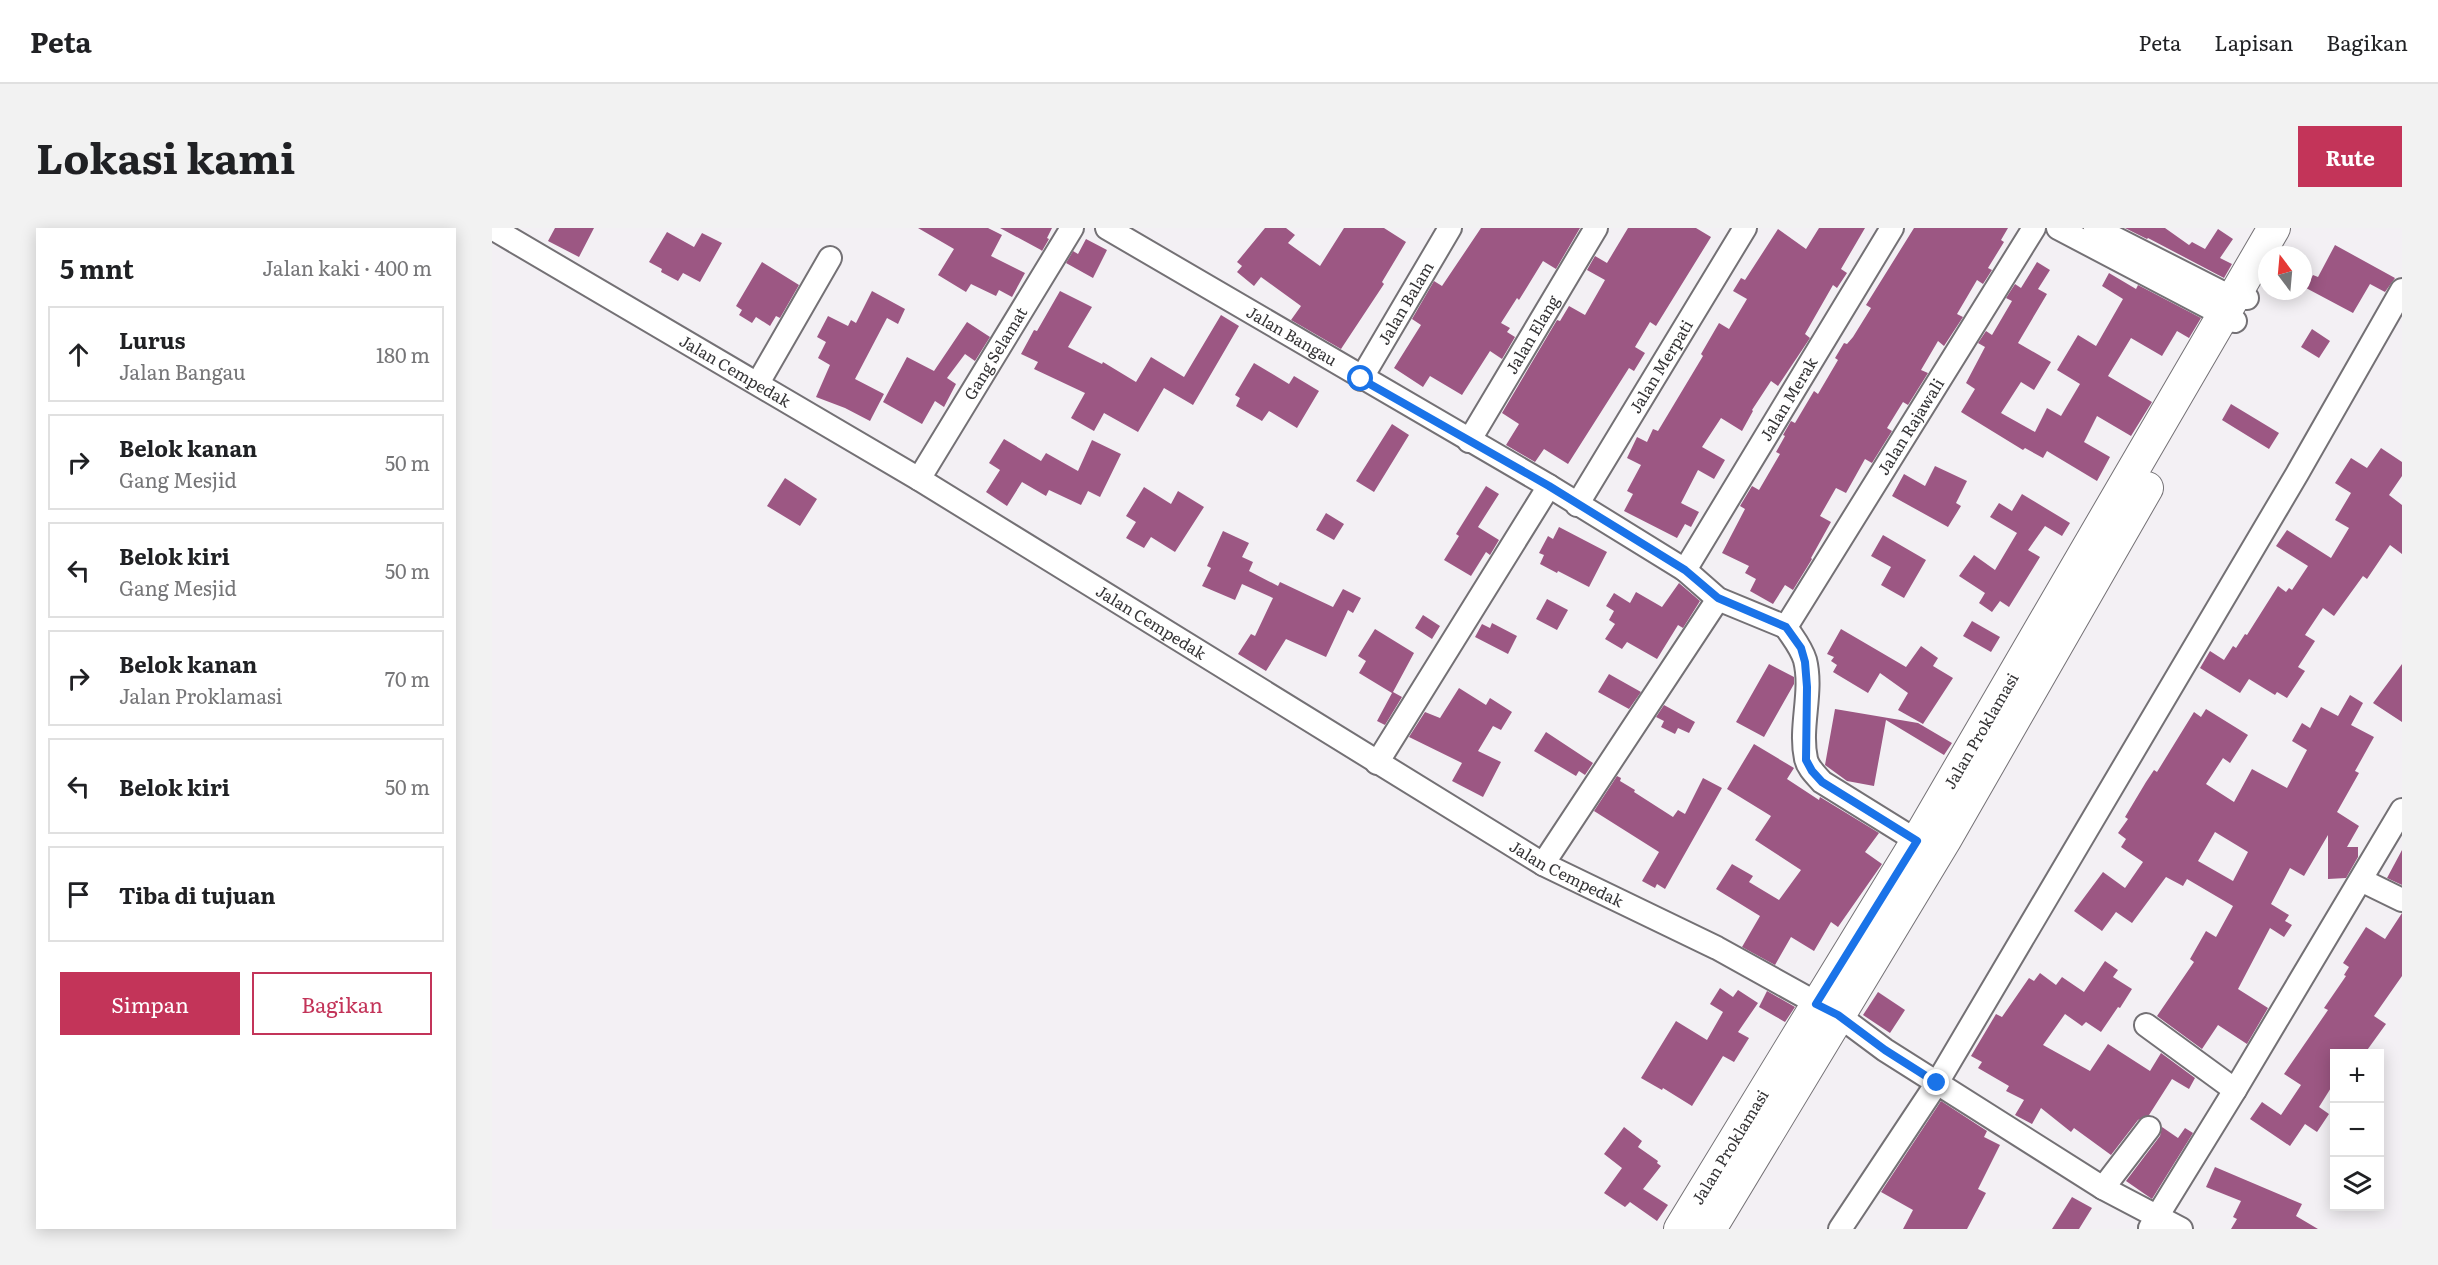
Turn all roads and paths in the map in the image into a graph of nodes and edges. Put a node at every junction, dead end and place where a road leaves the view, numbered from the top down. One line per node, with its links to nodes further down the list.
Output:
1 (492, 228): 19 (street, Jalan Cempedak)
2 (1072, 228): 21 (street, Gang Selamat)
3 (1107, 228): 18 (street, Jalan Bangau)
4 (1450, 228): 18 (street, Jalan Balam)
5 (1596, 228): 20 (street, Jalan Elang)
6 (1745, 228): 23 (street, Jalan Merpati)
7 (1892, 228): 24 (street, Jalan Merak)
8 (2034, 228): 26 (street, Jalan Rajawali)
9 (2058, 228): 17 (street)
10 (2095, 228): 17 (street)
11 (2274, 228): 17 (street, Jalan Proklamasi)
12 (2296, 228): 13 (street)
13 (2283, 246)
14 (830, 258): 19 (street)
15 (2258, 280): 17 (street, Jalan Proklamasi)
16 (2402, 290): 35 (street)
17 (2234, 308): 29 (street, Jalan Proklamasi); 33 (street, Jalan Proklamasi)
18 (1361, 379): 20 (street, Jalan Bangau)
19 (758, 383): 21 (street, Jalan Cempedak)
20 (1469, 441): 22 (street, Jalan Bangau)
21 (919, 479): 27 (street, Jalan Cempedak)
22 (1549, 486): 23 (street, Jalan Bangau); 27 (street)
23 (1577, 505): 24 (street, Jalan Bangau)
24 (1685, 570): 25 (street, Jalan Bangau)
25 (1718, 598): 26 (street, Jalan Bangau); 30 (street)
26 (1786, 627): 29 (street)
27 (1377, 763): 30 (street, Jalan Cempedak)
28 (2402, 810): 31 (street)
29 (1917, 841): 33 (street, Jalan Proklamasi)
30 (1543, 864): 33 (street, Jalan Cempedak)
31 (2361, 880): 32 (street); 36 (street)
32 (2402, 900)
33 (1827, 1010): 35 (street, Jalan Cempedak); 40 (street, Jalan Proklamasi); 41 (street, Jalan Proklamasi)
34 (2146, 1026): 36 (street)
35 (1937, 1083): 38 (street, Jalan Cempedak); 42 (street)
36 (2235, 1090): 39 (street)
37 (2149, 1128): 38 (street)
38 (2103, 1188): 39 (street, Jalan Cempedak)
39 (2153, 1222): 43 (street, Jalan Cempedak)
40 (1680, 1229)
41 (1710, 1229)
42 (1840, 1229)
43 (2181, 1229)

